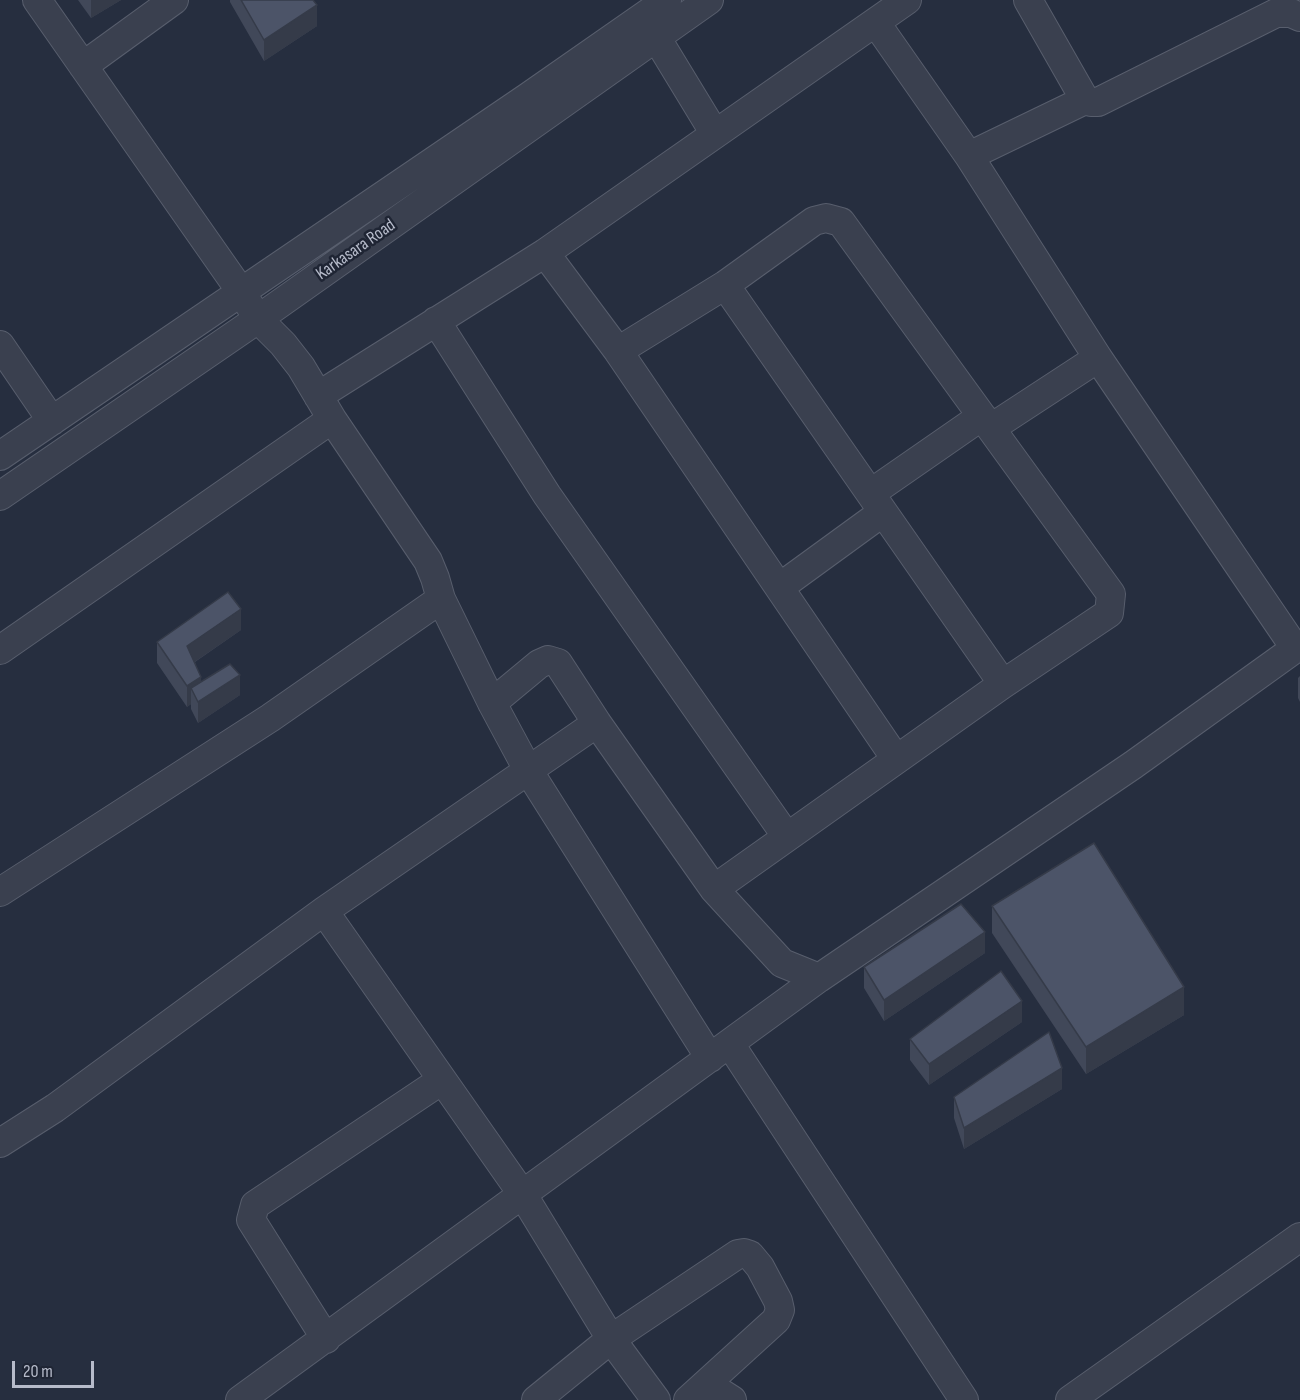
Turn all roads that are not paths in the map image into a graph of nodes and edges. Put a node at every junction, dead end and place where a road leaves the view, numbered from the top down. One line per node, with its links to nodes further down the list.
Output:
1 (37, 0): 10 (street)
2 (174, 0): 10 (street)
3 (667, 0): 16 (street, Karkasara Road)
4 (709, 0): 9 (street, Karkasara Road)
5 (907, 0): 8 (street)
6 (1028, 0): 11 (street)
7 (1300, 17): 11 (street)
8 (876, 23): 12 (street); 13 (street)
9 (656, 38): 12 (street); 17 (street, Karkasara Road)
10 (83, 66): 16 (street)
11 (1085, 100): 13 (street)
12 (716, 134): 14 (street)
13 (969, 156): 21 (street)
14 (545, 253): 18 (street); 20 (street)
15 (725, 285): 20 (street); 24 (street); 27 (street)
16 (242, 293): 17 (street); 23 (street, Karkasara Road)
17 (258, 320): 22 (street); 26 (street, Karkasara Road)
18 (436, 321): 22 (street); 37 (street)
19 (0, 345): 23 (street)
20 (618, 351): 28 (street)
21 (1098, 358): 24 (street); 30 (street)
22 (325, 408): 29 (street); 31 (street)
23 (52, 421): 25 (street, Karkasara Road)
24 (987, 422): 27 (street); 32 (street)
25 (0, 456)
26 (0, 496)
27 (877, 503): 28 (street); 32 (street)
28 (780, 587): 35 (street)
29 (441, 599): 33 (street); 39 (street)
30 (1298, 647): 41 (street)
31 (0, 650)
32 (1003, 684): 35 (street)
33 (492, 703): 34 (street); 36 (street)
34 (597, 723): 36 (street); 38 (street)
35 (896, 759): 37 (street)
36 (528, 770): 40 (street); 42 (street)
37 (787, 837): 38 (street)
38 (714, 889): 41 (street)
39 (0, 892)
40 (324, 911): 43 (street); 44 (street)
41 (819, 978): 42 (street)
42 (720, 1051): 45 (street); 54 (street)
43 (442, 1080): 45 (street); 47 (street)
44 (0, 1143)
45 (523, 1195): 47 (street); 48 (street)
46 (1300, 1237): 55 (street)
47 (326, 1338): 50 (street)
48 (611, 1339): 49 (street); 51 (street); 52 (street)
49 (697, 1392): 53 (street)
50 (240, 1400)
51 (536, 1400)
52 (656, 1400)
53 (732, 1400)
54 (964, 1400)
55 (1070, 1400)

